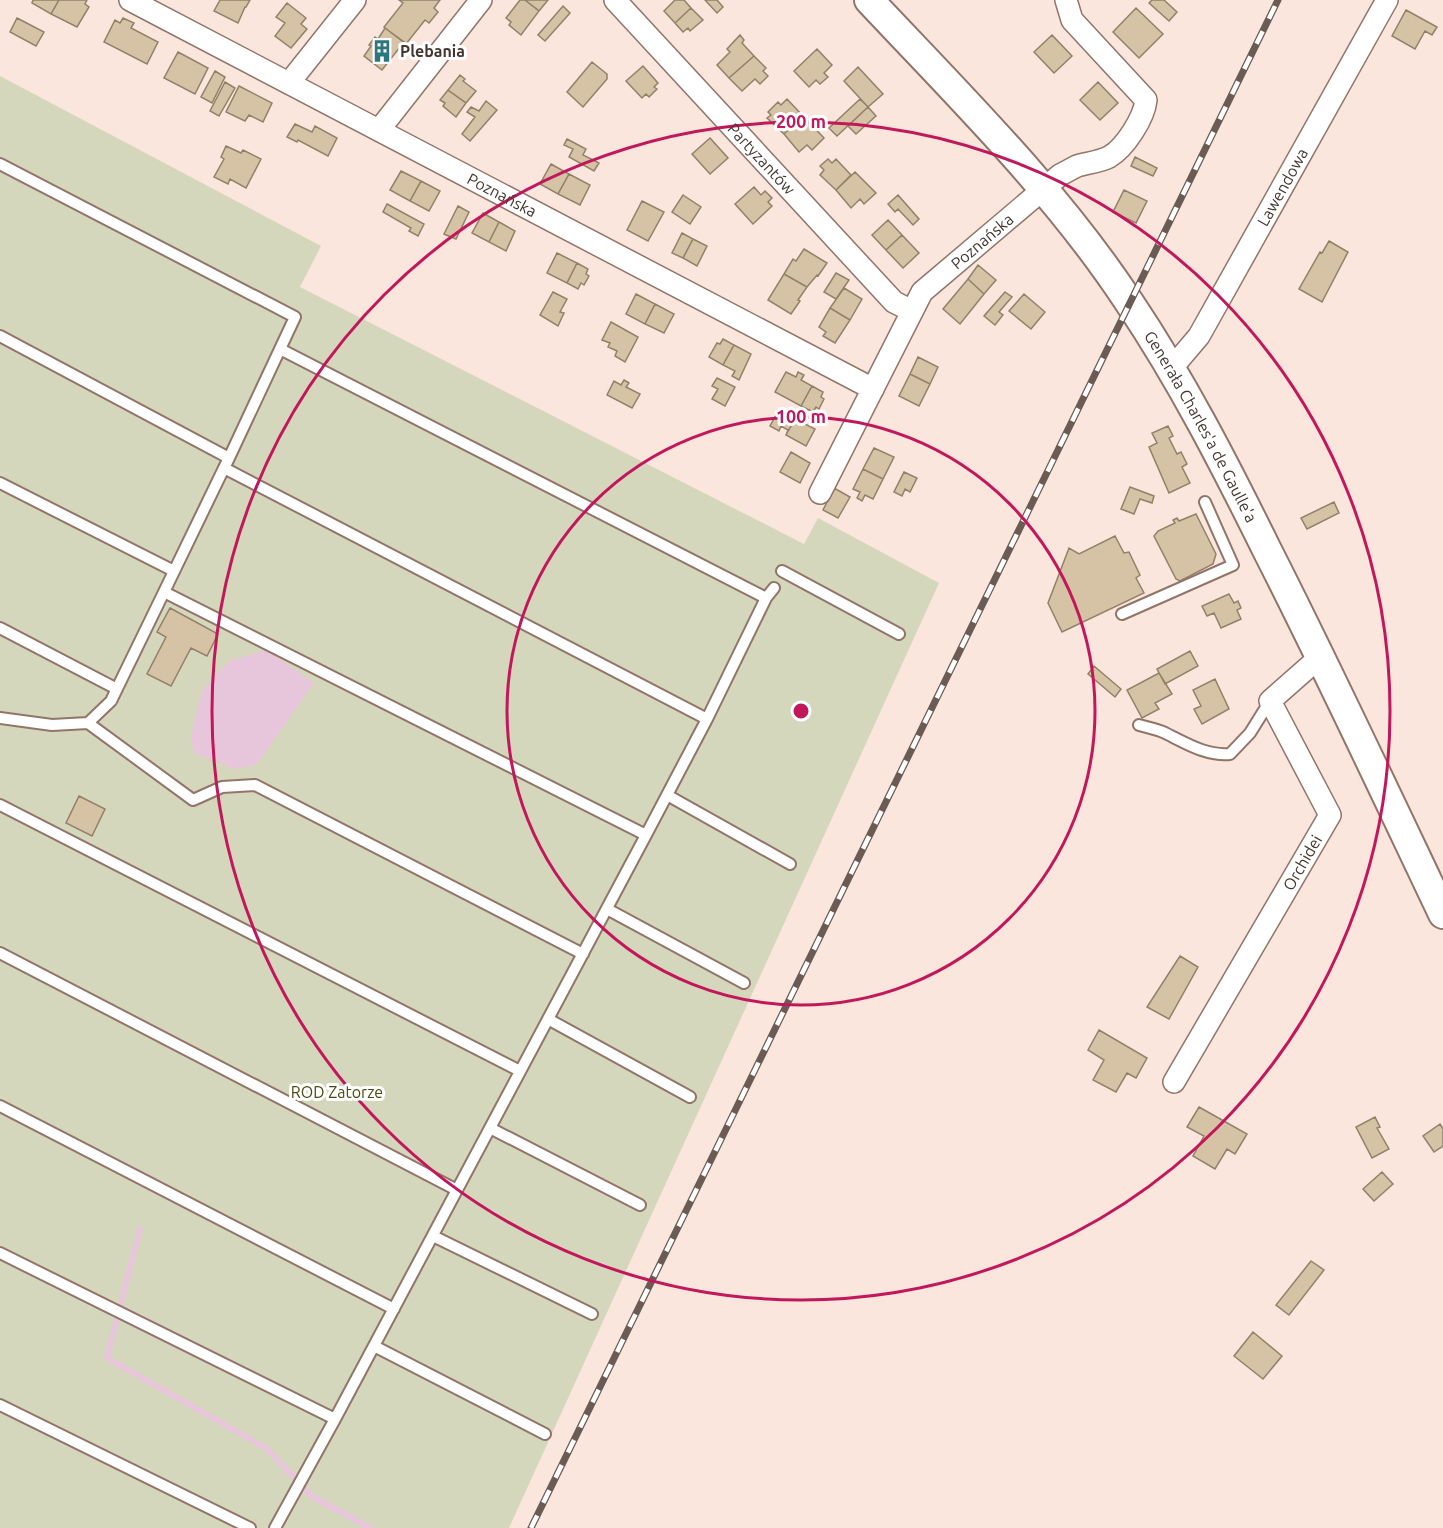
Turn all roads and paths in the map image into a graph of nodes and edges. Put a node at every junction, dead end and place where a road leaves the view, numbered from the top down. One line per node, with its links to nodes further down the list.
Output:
1 (130, 0): 8 (street, Poznańska)
2 (355, 0): 8 (street)
3 (481, 0): 9 (street)
4 (615, 0): 12 (street, Partyzantów)
5 (869, 0): 11 (main road, Generała Charles'a de Gaulle'a)
6 (1065, 0): 11 (street, Poznańska)
7 (1387, 0): 15 (street, Lawendowa)
8 (289, 83): 9 (street, Poznańska)
9 (380, 130): 16 (street, Poznańska)
10 (0, 164): 14 (lane)
11 (1044, 188): 12 (street, Poznańska); 15 (main road, Generała Charles'a de Gaulle'a)
12 (912, 310): 16 (street, Poznańska)
13 (0, 336): 17 (lane)
14 (280, 349): 17 (lane); 25 (lane)
15 (1171, 369): 29 (main road, Generała Charles'a de Gaulle'a)
16 (873, 389): 19 (street, Poznańska)
17 (226, 463): 21 (lane); 33 (lane)
18 (0, 483): 21 (lane)
19 (820, 493)
20 (1205, 502): 26 (lane)
21 (174, 571): 24 (lane)
22 (782, 571): 28 (lane)
23 (774, 588): 25 (lane)
24 (164, 592): 30 (lane); 38 (lane)
25 (766, 598): 33 (lane)
26 (1122, 614)
27 (0, 628): 30 (lane)
28 (899, 634)
29 (1321, 656): 31 (street); 41 (main road, Generała Charles'a de Gaulle'a)
30 (117, 689): 34 (lane)
31 (1270, 701): 35 (lane); 47 (street, Orchidei)
32 (0, 718): 34 (lane)
33 (706, 719): 36 (lane)
34 (88, 723): 43 (lane)
35 (1139, 725)
36 (667, 795): 38 (lane); 39 (lane)
37 (0, 805): 46 (lane)
38 (646, 835): 40 (lane)
39 (790, 864)
40 (607, 909): 43 (lane); 44 (lane)
41 (1443, 914)
42 (0, 953): 51 (lane)
43 (583, 954): 45 (lane)
44 (744, 983)
45 (548, 1019): 46 (lane); 48 (lane)
46 (520, 1071): 50 (lane)
47 (1174, 1082)
48 (690, 1097)
49 (0, 1106): 55 (lane)
50 (490, 1128): 51 (lane); 52 (lane)
51 (457, 1190): 53 (lane)
52 (640, 1205)
53 (433, 1236): 55 (lane); 56 (lane)
54 (0, 1254): 59 (lane)
55 (394, 1309): 57 (lane)
56 (592, 1314)
57 (374, 1346): 59 (lane); 60 (lane)
58 (0, 1405): 61 (lane)
59 (335, 1419): 62 (lane)
60 (545, 1434)
61 (250, 1528)
62 (275, 1528)

